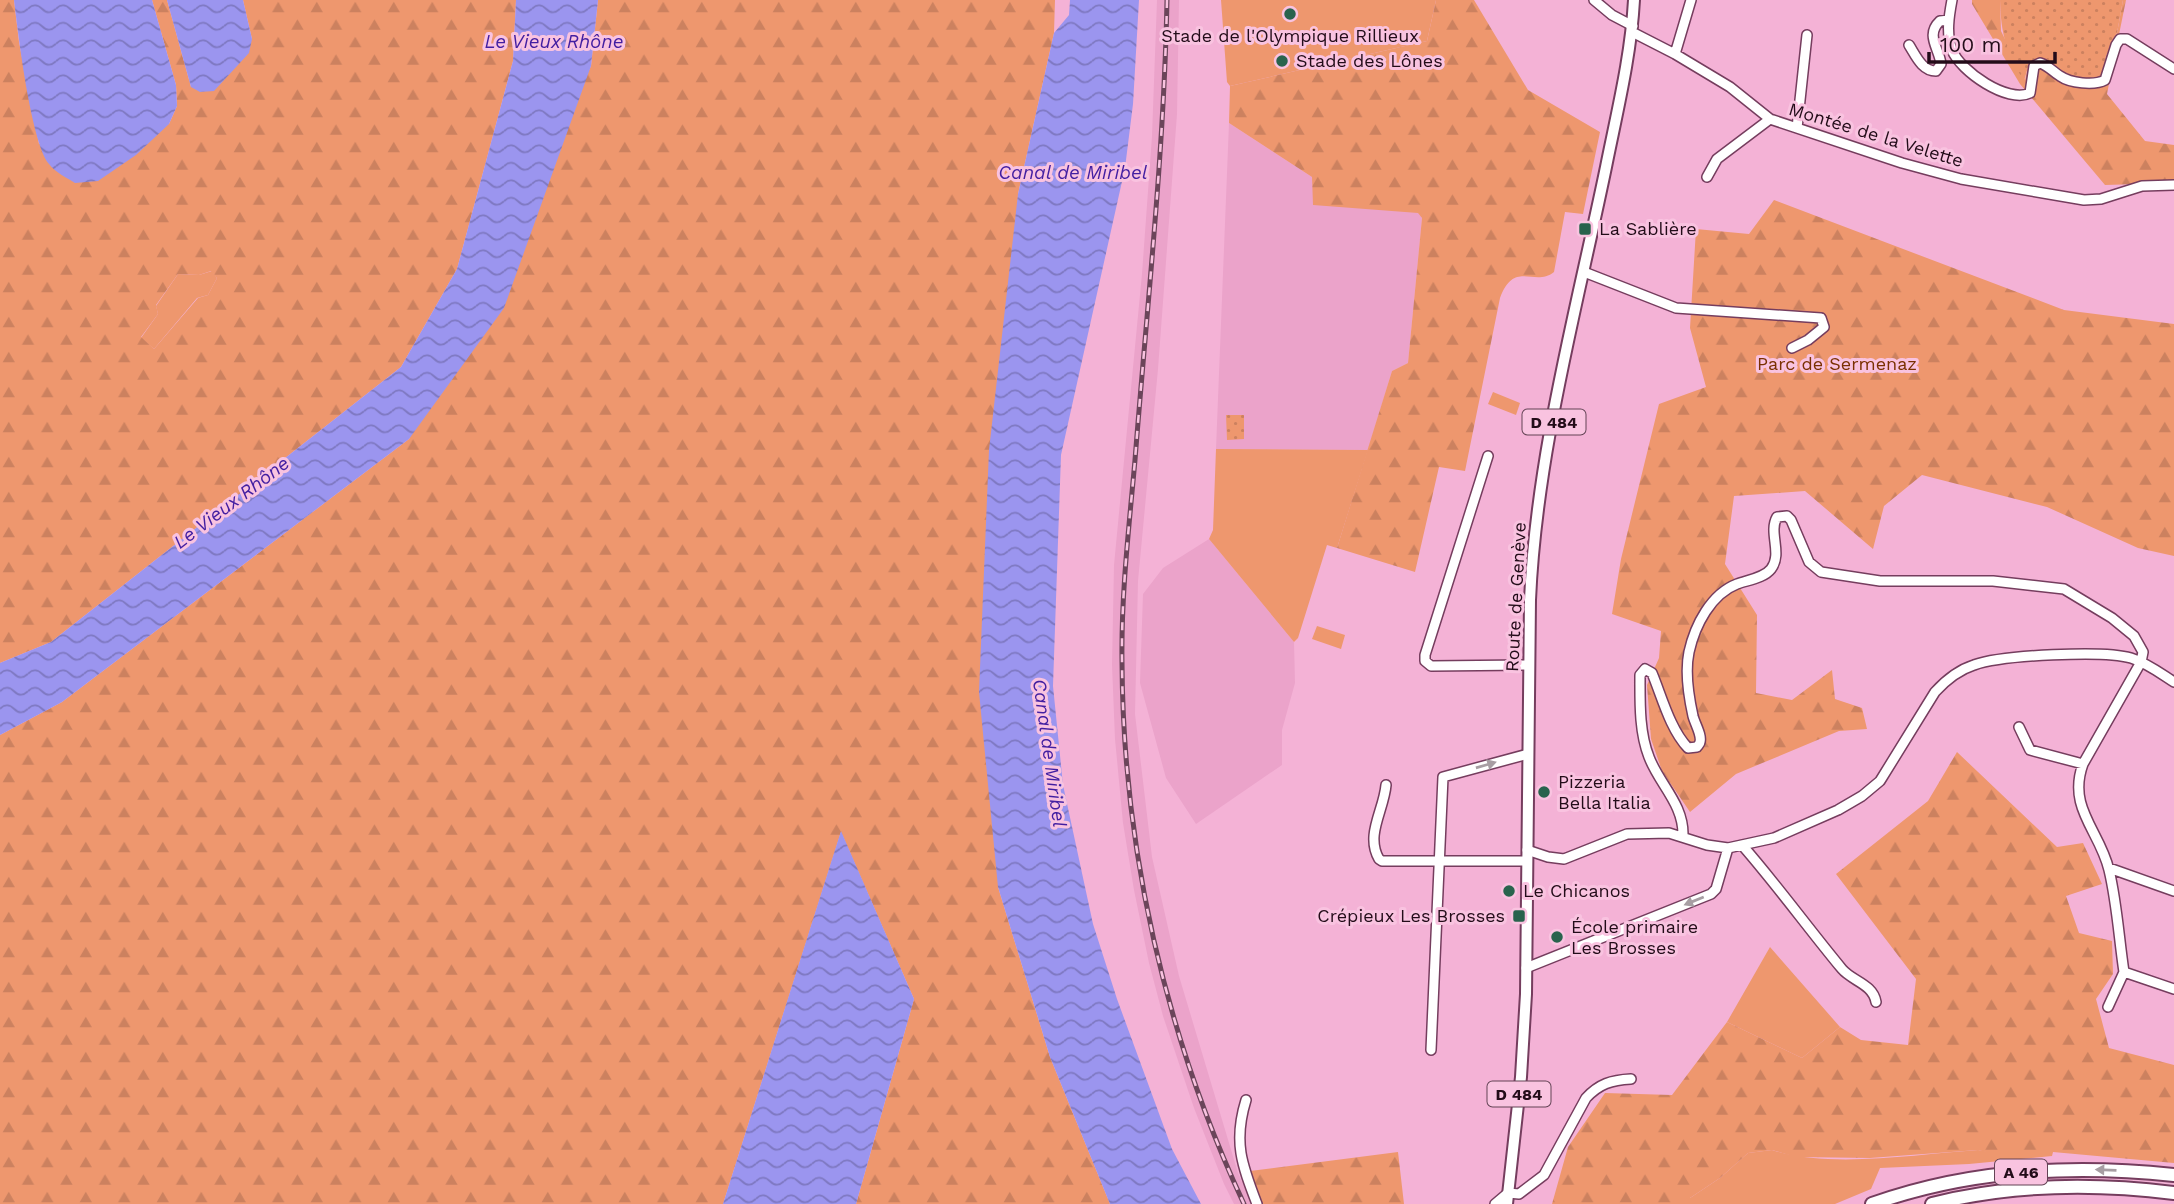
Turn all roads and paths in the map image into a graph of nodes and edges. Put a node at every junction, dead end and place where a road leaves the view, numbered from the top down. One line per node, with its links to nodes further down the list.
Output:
1 (1594, 0): 6 (street, Montée de la Velette)
2 (1634, 0): 6 (main road, Route de Genève / D 484)
3 (1691, 0): 9 (street)
4 (1952, 0): 5 (street)
5 (1949, 20): 8 (street); 10 (street)
6 (1632, 29): 9 (street, Montée de la Velette); 15 (main road, Route de Genève / D 484)
7 (1807, 35): 12 (street)
8 (1909, 45)
9 (1675, 54): 11 (street, Montée de la Velette)
10 (2174, 69)
11 (1770, 119): 12 (street, Montée de la Velette); 13 (street)
12 (1797, 128): 14 (street, Montée de la Velette)
13 (1707, 177)
14 (2174, 185)
15 (1584, 272): 16 (street); 19 (main road, Route de Genève / D 484)
16 (1792, 348)
17 (1488, 456): 19 (street)
18 (2141, 662): 20 (street); 23 (street); 25 (street); 26 (street)
19 (1529, 664): 22 (main road, Route de Genève / D 484)
20 (2174, 682)
21 (2019, 727): 23 (street)
22 (1528, 754): 28 (main road, Route de Genève / D 484); 29 (street, one-way to 22)
23 (2082, 764): 30 (street)
24 (1386, 785): 29 (street)
25 (1683, 836): 27 (street); 28 (street)
26 (1742, 845): 27 (street); 35 (street)
27 (1728, 848): 32 (street, one-way to 32)
28 (1527, 856): 29 (street); 32 (main road, Route de Genève / D 484)
29 (1439, 861): 37 (street)
30 (2109, 868): 31 (street); 33 (street)
31 (2174, 891)
32 (1526, 968): 42 (main road, Route de Genève / D 484)
33 (2124, 972): 34 (street); 36 (street)
34 (2174, 989)
35 (1876, 1002)
36 (2108, 1007)
37 (1431, 1050)
38 (1631, 1079): 42 (street)
39 (1246, 1100): 43 (street)
40 (2174, 1175): 45 (highway, A 46, one-way to 45)
41 (2174, 1193): 46 (highway, A 46)
42 (1508, 1199): 44 (street)
43 (1257, 1204)
44 (1495, 1204)
45 (1872, 1204)
46 (1932, 1204)

